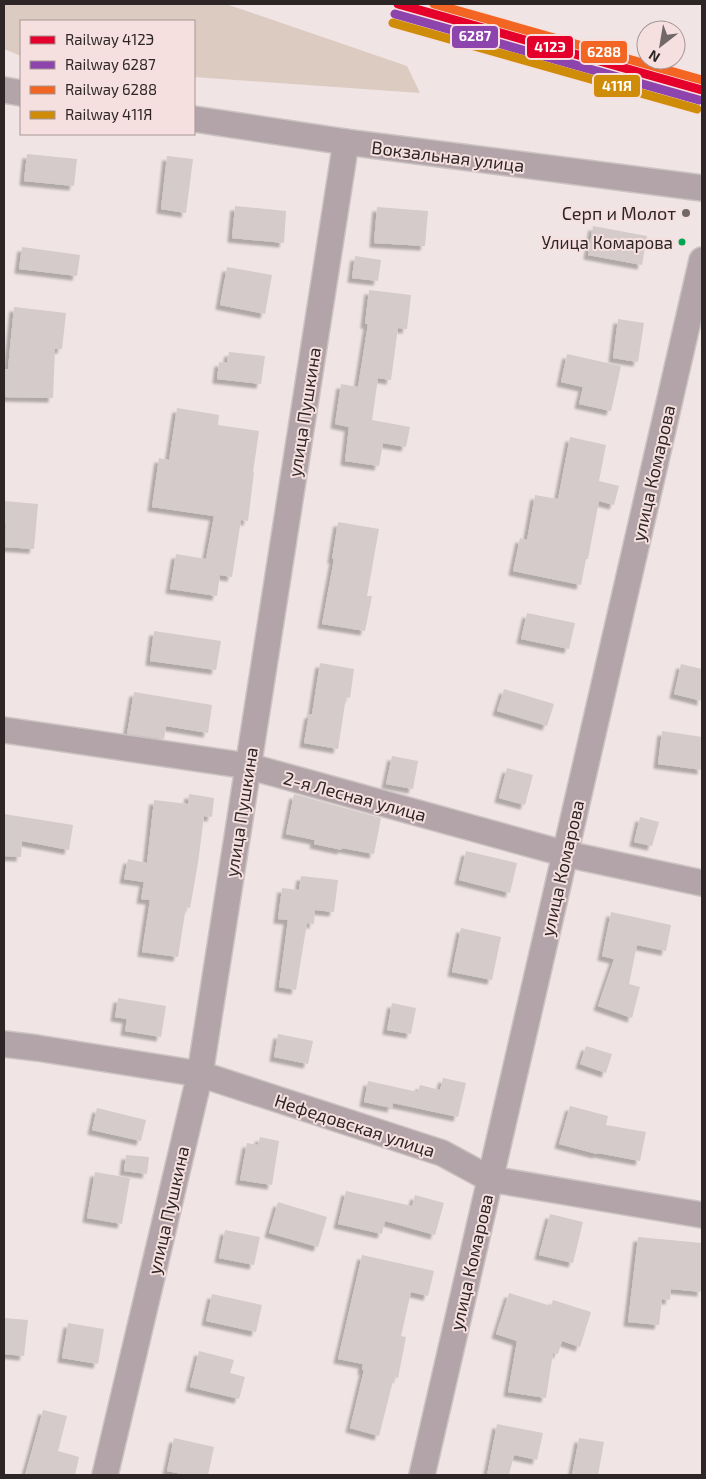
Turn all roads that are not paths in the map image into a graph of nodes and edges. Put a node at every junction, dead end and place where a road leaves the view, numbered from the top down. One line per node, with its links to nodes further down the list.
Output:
1 (4, 90): 2 (street)
2 (20, 93)
3 (195, 119): 4 (street, Вокзальная улица)
4 (346, 142): 5 (street, Вокзальная улица); 8 (street, улица Пушкина)
5 (702, 188)
6 (702, 260): 9 (street, улица Комарова)
7 (4, 730): 8 (street, 2-я Лесная улица)
8 (248, 766): 9 (street, 2-я Лесная улица); 12 (street, улица Пушкина)
9 (566, 854): 10 (street, 2-я Лесная улица); 13 (street, улица Комарова)
10 (702, 883)
11 (4, 1044): 12 (street, Нефедовская улица)
12 (200, 1074): 13 (street, Нефедовская улица); 15 (street, улица Пушкина)
13 (490, 1180): 14 (street, Нефедовская улица); 16 (street, улица Комарова)
14 (702, 1215)
15 (105, 1475)
16 (422, 1475)

